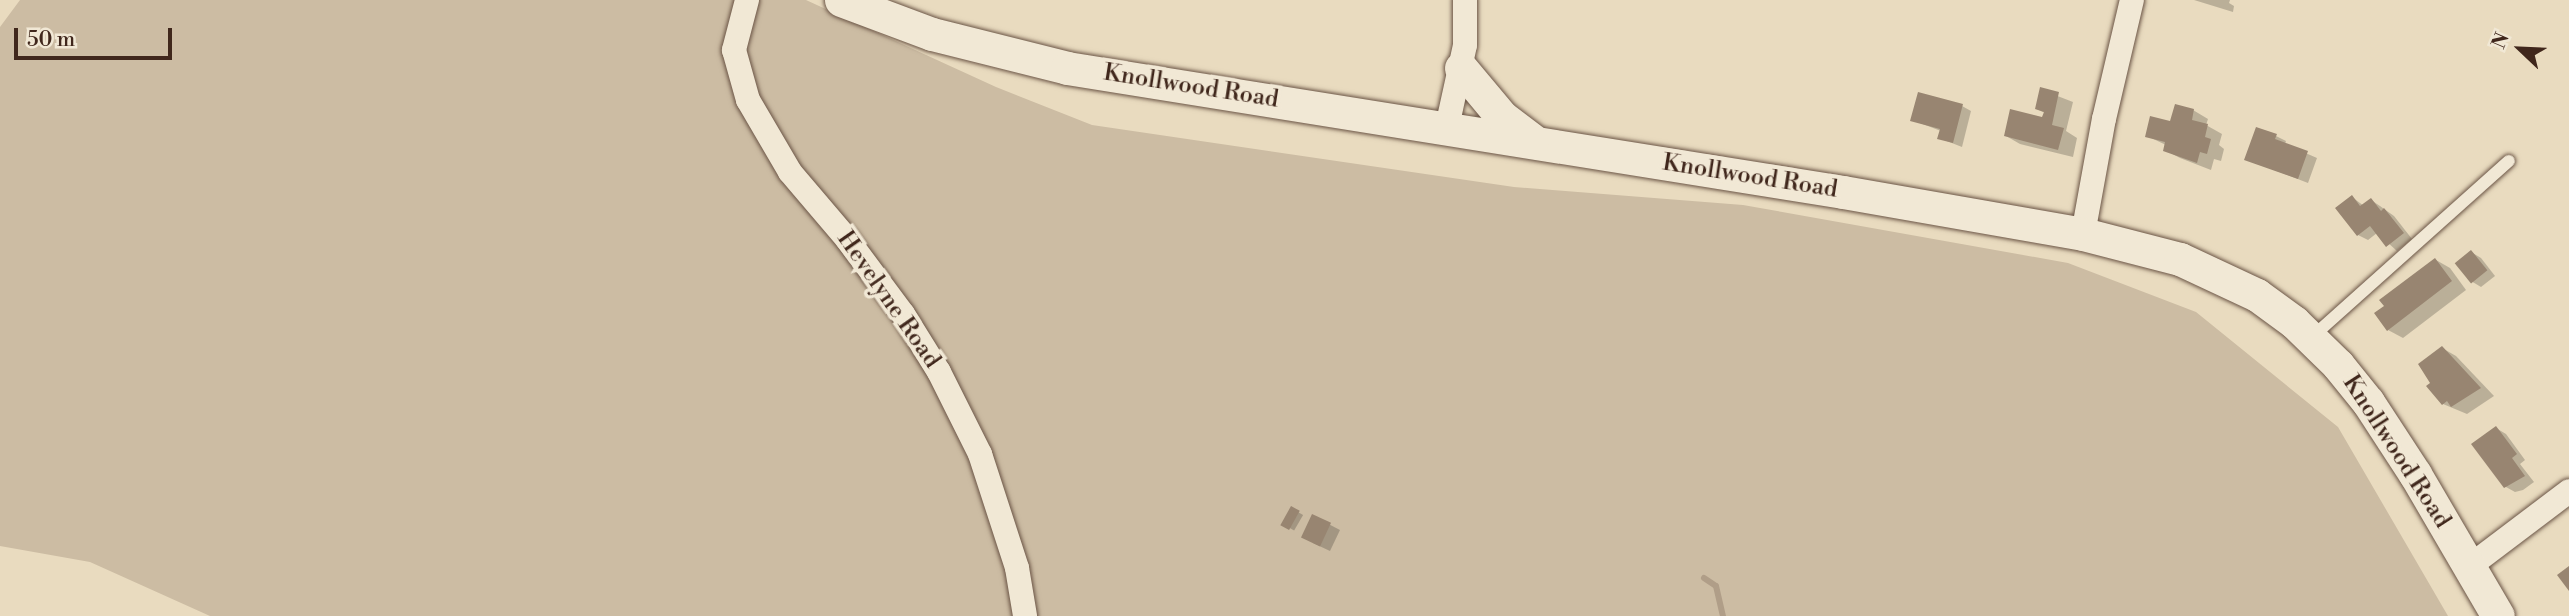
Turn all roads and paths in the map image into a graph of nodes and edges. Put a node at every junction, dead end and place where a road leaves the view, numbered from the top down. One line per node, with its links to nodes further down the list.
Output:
1 (747, 0): 13 (street, Hevelyne Road)
2 (841, 0): 6 (main road, Knollwood Road)
3 (1465, 0): 5 (street)
4 (2132, 0): 9 (street)
5 (1461, 68): 6 (street); 7 (main road)
6 (1447, 127): 7 (main road, Knollwood Road)
7 (1533, 142): 9 (main road, Knollwood Road)
8 (2509, 161): 10 (lane)
9 (2083, 234): 10 (main road, Knollwood Road)
10 (2311, 337): 12 (main road, Knollwood Road)
11 (2569, 491): 12 (street)
12 (2470, 566): 14 (main road, Knollwood Road)
13 (1025, 616)
14 (2498, 616)

